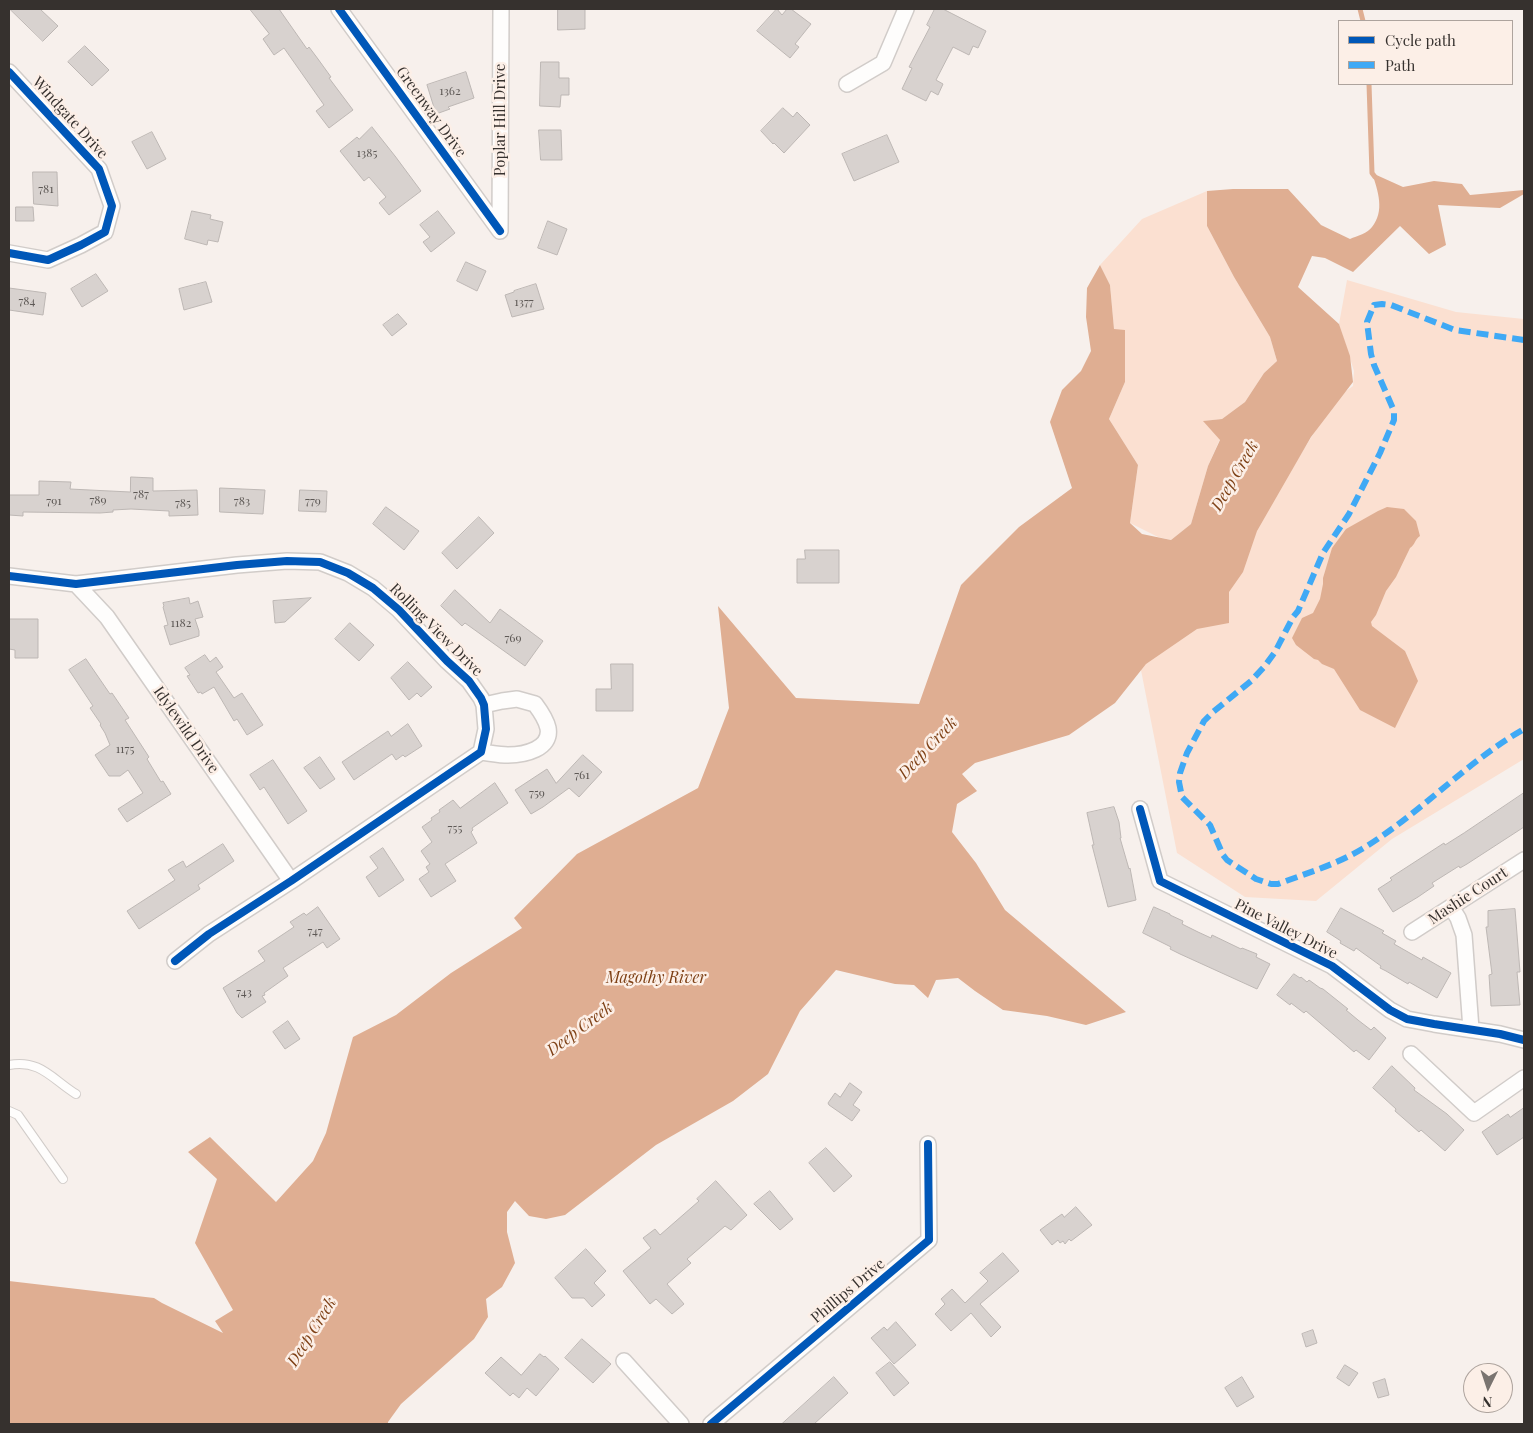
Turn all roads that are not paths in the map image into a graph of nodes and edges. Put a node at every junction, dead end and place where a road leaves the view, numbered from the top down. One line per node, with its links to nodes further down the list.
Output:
1 (339, 9): 6 (street, Greenway Drive)
2 (501, 9): 6 (street, Poplar Hill Drive)
3 (906, 9): 5 (street)
4 (9, 72): 7 (street, Windgate Drive)
5 (847, 84)
6 (500, 231)
7 (9, 253)
8 (9, 576): 9 (street, Rolling View Drive)
9 (76, 584): 10 (street, Rolling View Drive); 14 (street, Idylewild Drive)
10 (484, 705): 11 (street, Rolling View Drive); 11 (street)
11 (481, 752): 14 (street)
12 (1140, 809): 18 (street, Pine Valley Drive)
13 (1524, 860): 15 (street, Mashie Court)
14 (290, 881): 17 (street)
15 (1452, 907): 16 (street, Mashie Court); 18 (street)
16 (1412, 932)
17 (174, 961)
18 (1471, 1029): 19 (street, Pine Valley Drive)
19 (1524, 1040)
20 (1411, 1054): 22 (street)
21 (9, 1065): 23 (lane)
22 (1524, 1078)
23 (76, 1094)
24 (9, 1111): 26 (lane)
25 (928, 1144): 29 (street, Phillips Drive)
26 (62, 1179)
27 (624, 1361): 28 (street)
28 (681, 1424)
29 (711, 1424)

